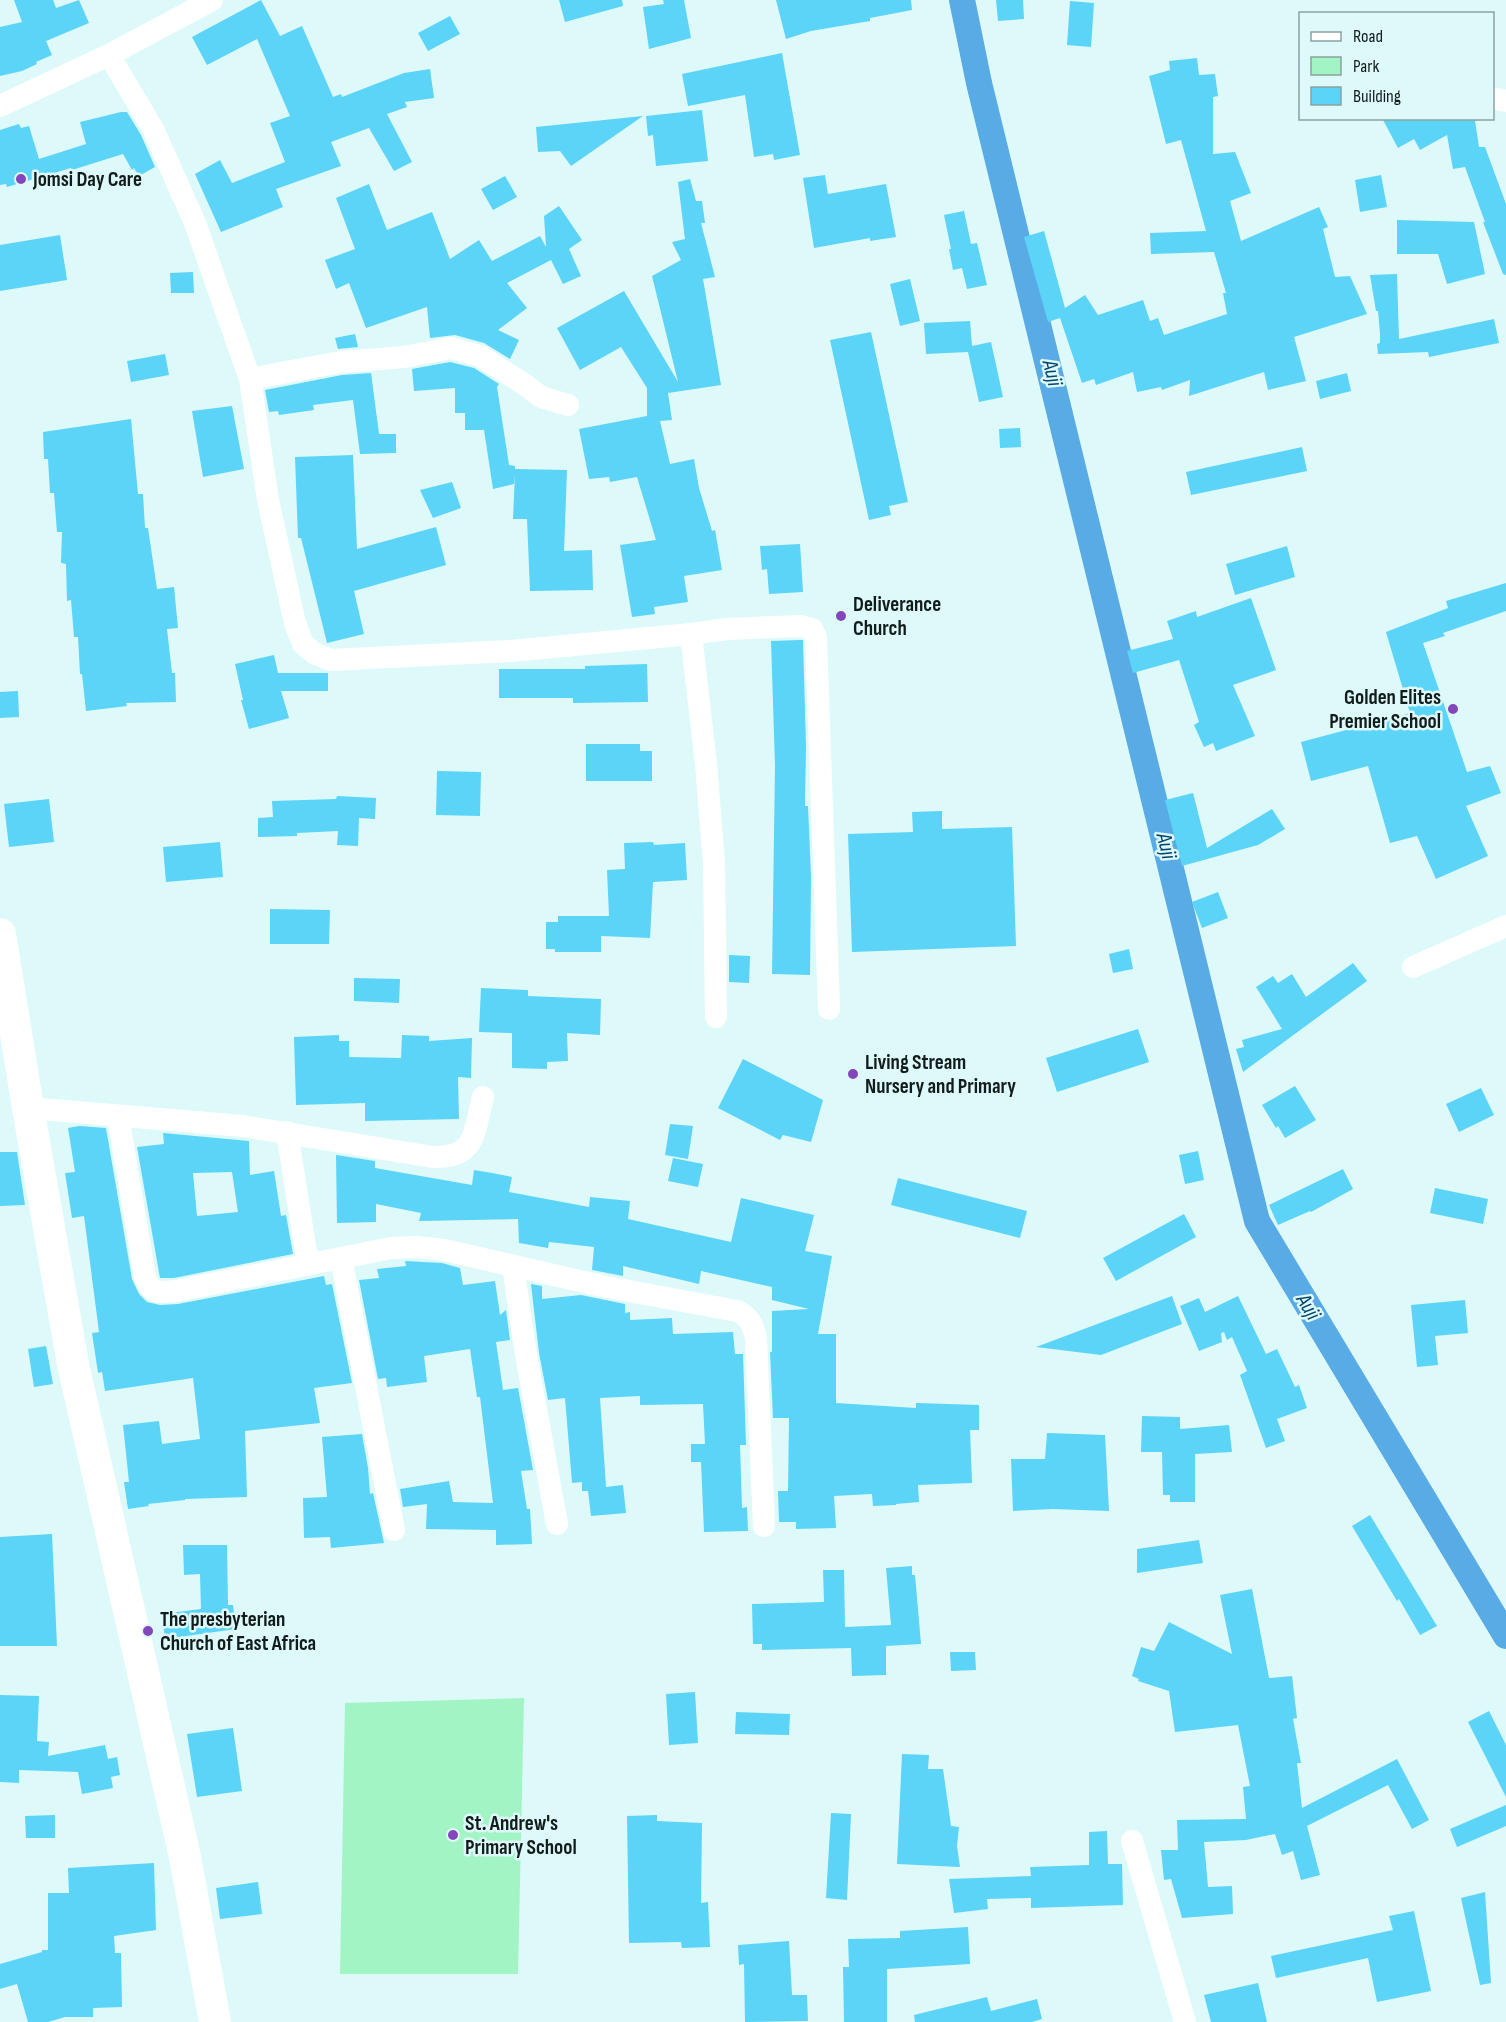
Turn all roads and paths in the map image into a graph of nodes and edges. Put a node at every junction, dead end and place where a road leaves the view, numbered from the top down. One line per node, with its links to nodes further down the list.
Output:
1 (212, 0): 2 (street)
2 (109, 56): 3 (street); 4 (street)
3 (0, 106)
4 (250, 379): 5 (street); 6 (street)
5 (568, 405)
6 (691, 634): 10 (street); 11 (street)
7 (1506, 926): 9 (street)
8 (0, 934): 13 (street)
9 (1413, 967)
10 (829, 1009)
11 (716, 1017)
12 (483, 1097): 15 (street)
13 (28, 1108): 14 (street); 23 (street)
14 (118, 1116): 15 (street); 17 (street)
15 (287, 1132): 17 (street)
16 (341, 1258): 17 (street); 18 (street); 21 (street)
17 (308, 1265)
18 (513, 1266): 19 (street); 20 (street)
19 (557, 1524)
20 (764, 1526)
21 (394, 1530)
22 (1132, 1841): 24 (street)
23 (215, 2022)
24 (1185, 2022)

